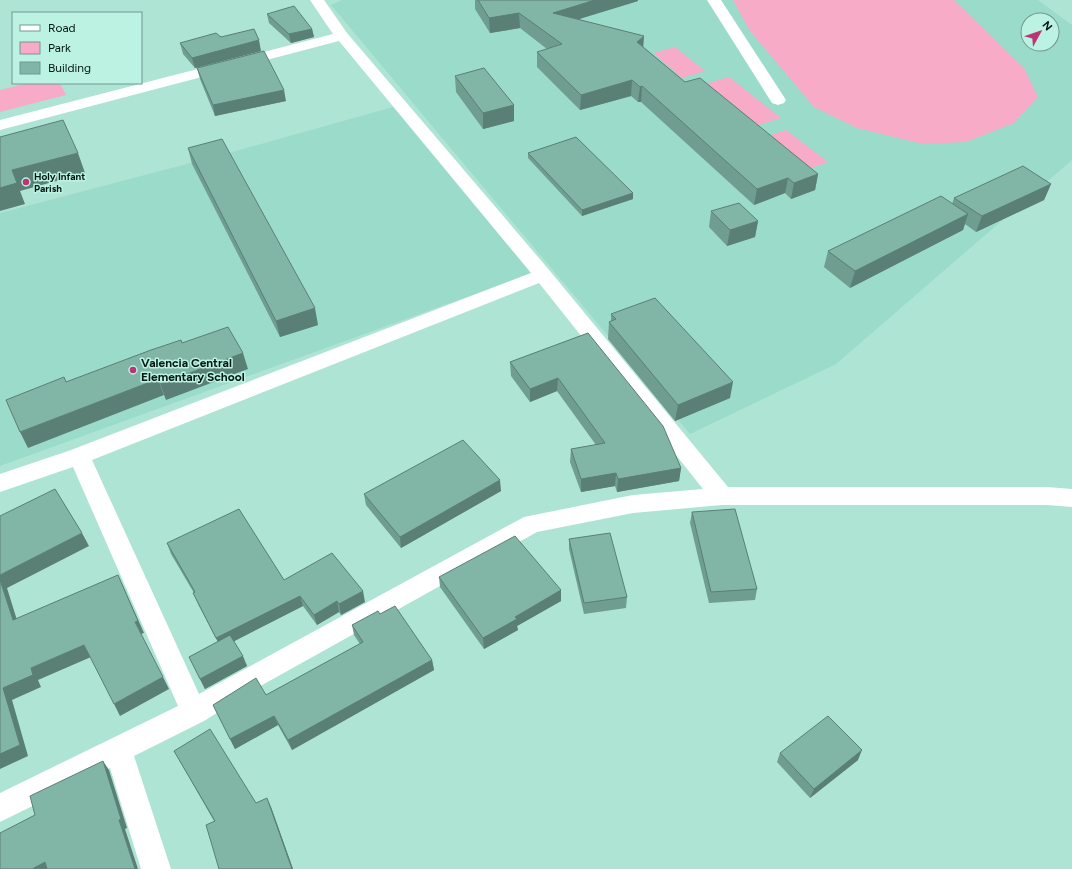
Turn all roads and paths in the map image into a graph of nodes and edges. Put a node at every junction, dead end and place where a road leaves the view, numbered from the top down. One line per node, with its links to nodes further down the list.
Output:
1 (317, 0): 3 (street)
2 (714, 0): 4 (street)
3 (342, 36): 5 (street); 6 (street)
4 (778, 100)
5 (0, 125)
6 (542, 275): 7 (street); 9 (street)
7 (79, 456): 8 (street); 11 (street)
8 (0, 483)
9 (722, 496): 10 (street); 11 (street)
10 (1072, 498)
11 (194, 712): 12 (street)
12 (118, 750): 13 (street); 14 (street)
13 (0, 808)
14 (156, 869)

